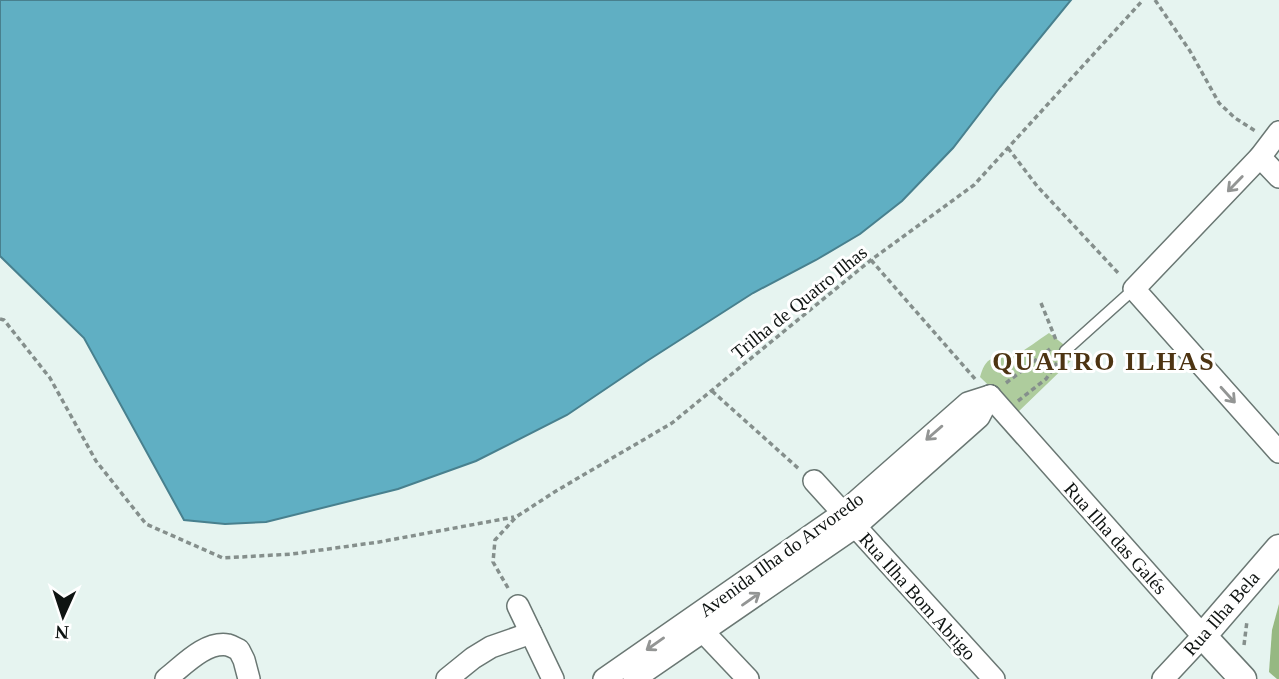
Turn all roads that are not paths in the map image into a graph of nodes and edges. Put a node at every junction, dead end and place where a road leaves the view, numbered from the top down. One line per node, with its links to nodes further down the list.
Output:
1 (1279, 132): 2 (street)
2 (1261, 157): 3 (street); 4 (street, one-way to 4)
3 (1279, 177)
4 (1134, 289): 5 (lane); 7 (street, one-way to 7)
5 (1065, 351)
6 (990, 396): 9 (street, Avenida Ilha do Arvoredo); 14 (street, Rua Ilha das Galés)
7 (1279, 452)
8 (814, 481): 9 (street, Rua Ilha Bom Abrigo)
9 (849, 520): 12 (street, Avenida Ilha do Arvoredo); 22 (street, Rua Ilha Bom Abrigo)
10 (1279, 548): 14 (street, Rua Ilha Bela)
11 (518, 606): 13 (street)
12 (698, 625): 19 (street, Avenida Ilha do Arvoredo, one-way to 19); 20 (street, Avenida Ilha do Arvoredo); 21 (street)
13 (531, 632): 17 (street); 18 (street)
14 (1202, 636): 23 (street, Rua Ilha Bela); 24 (street, Rua Ilha das Galés)
15 (166, 679): 16 (street)
16 (248, 679)
17 (447, 679)
18 (553, 679)
19 (604, 679)
20 (634, 679)
21 (748, 679)
22 (994, 679)
23 (1163, 679)
24 (1243, 679)

